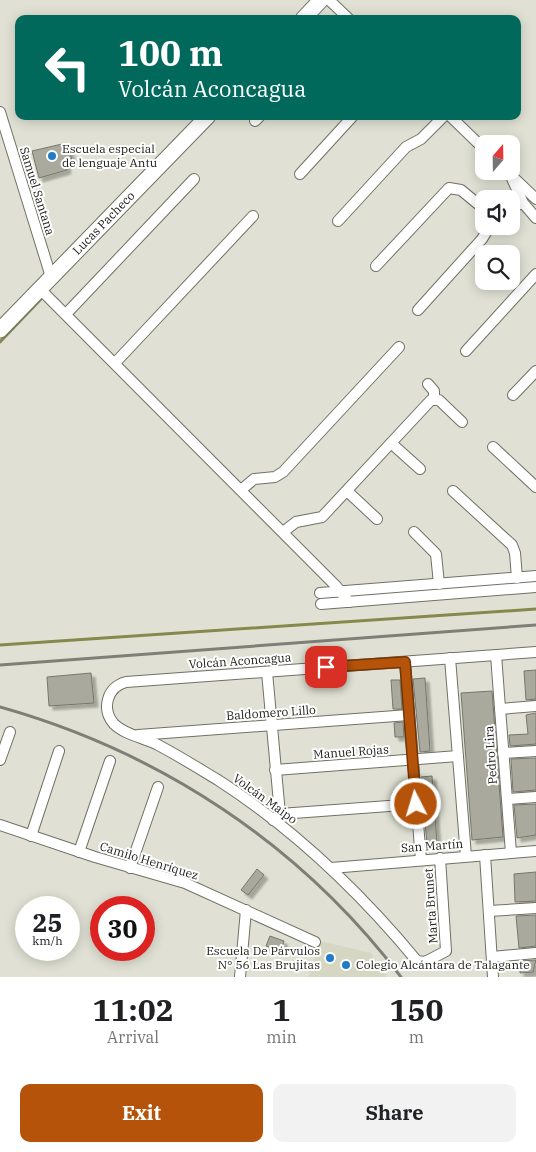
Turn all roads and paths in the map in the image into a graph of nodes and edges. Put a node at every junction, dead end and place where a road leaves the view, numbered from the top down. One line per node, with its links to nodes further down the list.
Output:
1 (321, 0): 3 (main road)
2 (330, 0): 4 (street)
3 (307, 15)
4 (345, 15)
5 (0, 112): 10 (street, Samuel Santana)
6 (204, 120): 26 (main road, Lucas Pacheco)
7 (349, 120): 12 (street)
8 (440, 120): 22 (street)
9 (454, 120): 11 (street)
10 (2, 126): 26 (street, Samuel Santana)
11 (475, 140)
12 (300, 174)
13 (194, 179): 29 (street)
14 (512, 180): 18 (street)
15 (516, 180): 16 (street)
16 (536, 199)
17 (475, 202): 24 (street)
18 (523, 203): 19 (street); 21 (street)
19 (520, 204)
20 (253, 216): 33 (street)
21 (536, 218)
22 (338, 221)
23 (484, 235): 28 (street)
24 (376, 266)
25 (536, 274): 32 (street)
26 (51, 277): 27 (main road, Lucas Pacheco)
27 (40, 289): 29 (street); 30 (main road, Lucas Pacheco)
28 (418, 310)
29 (66, 314): 33 (street)
30 (0, 330)
31 (399, 347): 43 (street)
32 (466, 351)
33 (115, 363): 43 (street)
34 (536, 371): 36 (street)
35 (428, 384): 37 (street)
36 (513, 395)
37 (434, 398): 38 (street); 39 (street)
38 (462, 422)
39 (391, 443): 41 (street); 44 (street)
40 (493, 447): 42 (street)
41 (420, 469)
42 (536, 487)
43 (241, 490): 47 (street)
44 (347, 491): 46 (street); 47 (street)
45 (452, 491): 50 (street)
46 (377, 518)
47 (283, 532): 53 (street)
48 (414, 532): 51 (street)
49 (536, 576): 50 (street)
50 (517, 578): 51 (street)
51 (439, 584): 53 (street)
52 (536, 588): 55 (street)
53 (342, 592): 54 (street); 55 (street)
54 (320, 593)
55 (349, 602): 56 (street)
56 (320, 604)
57 (536, 652): 58 (street, Volcán Aconcagua)
58 (496, 655): 59 (street, Volcán Aconcagua); 64 (street, Pedro Lira)
59 (450, 658): 60 (street, Volcán Aconcagua); 72 (street)
60 (405, 662): 61 (street, Volcán Aconcagua); 65 (street)
61 (267, 672): 62 (street, Volcán Aconcagua); 66 (street)
62 (126, 682): 68 (street, Volcán Maipo)
63 (536, 706): 64 (street)
64 (500, 709): 71 (street, Pedro Lira)
65 (409, 715): 66 (street, Baldomero Lillo); 74 (street)
66 (271, 725): 68 (street, Baldomero Lillo); 76 (street)
67 (10, 732): 73 (street)
68 (136, 735): 81 (street, Volcán Maipo)
69 (59, 751): 83 (street)
70 (536, 751): 71 (street)
71 (503, 753): 79 (street, Pedro Lira)
72 (458, 756): 74 (street, Manuel Rojas); 88 (street)
73 (0, 760)
74 (412, 760): 76 (street, Manuel Rojas); 80 (street)
75 (110, 761): 85 (street)
76 (275, 770): 81 (street)
77 (158, 787): 91 (street)
78 (536, 796): 79 (street)
79 (507, 799): 86 (street, Pedro Lira)
80 (416, 804): 81 (street); 90 (street)
81 (276, 817): 92 (street, Volcán Maipo)
82 (0, 825): 83 (street, Camilo Henríquez)
83 (31, 836): 85 (street, Camilo Henríquez)
84 (536, 851): 86 (street, San Martín)
85 (80, 852): 91 (street, Camilo Henríquez)
86 (511, 853): 87 (street, San Martín)
87 (486, 855): 88 (street, San Martín); 95 (street)
88 (466, 856): 89 (street, San Martín)
89 (440, 858): 90 (street, San Martín); 99 (street, Marta Brunet)
90 (421, 860): 92 (street, San Martín)
91 (130, 868): 94 (street, Camilo Henríquez)
92 (331, 868): 99 (street, Volcán Maipo)
93 (536, 908): 95 (street)
94 (246, 910): 96 (street, Camilo Henríquez); 100 (street)
95 (489, 911): 98 (street)
96 (314, 942)
97 (536, 953): 98 (street)
98 (492, 957): 101 (street)
99 (417, 961)
100 (240, 977)
101 (493, 977)

